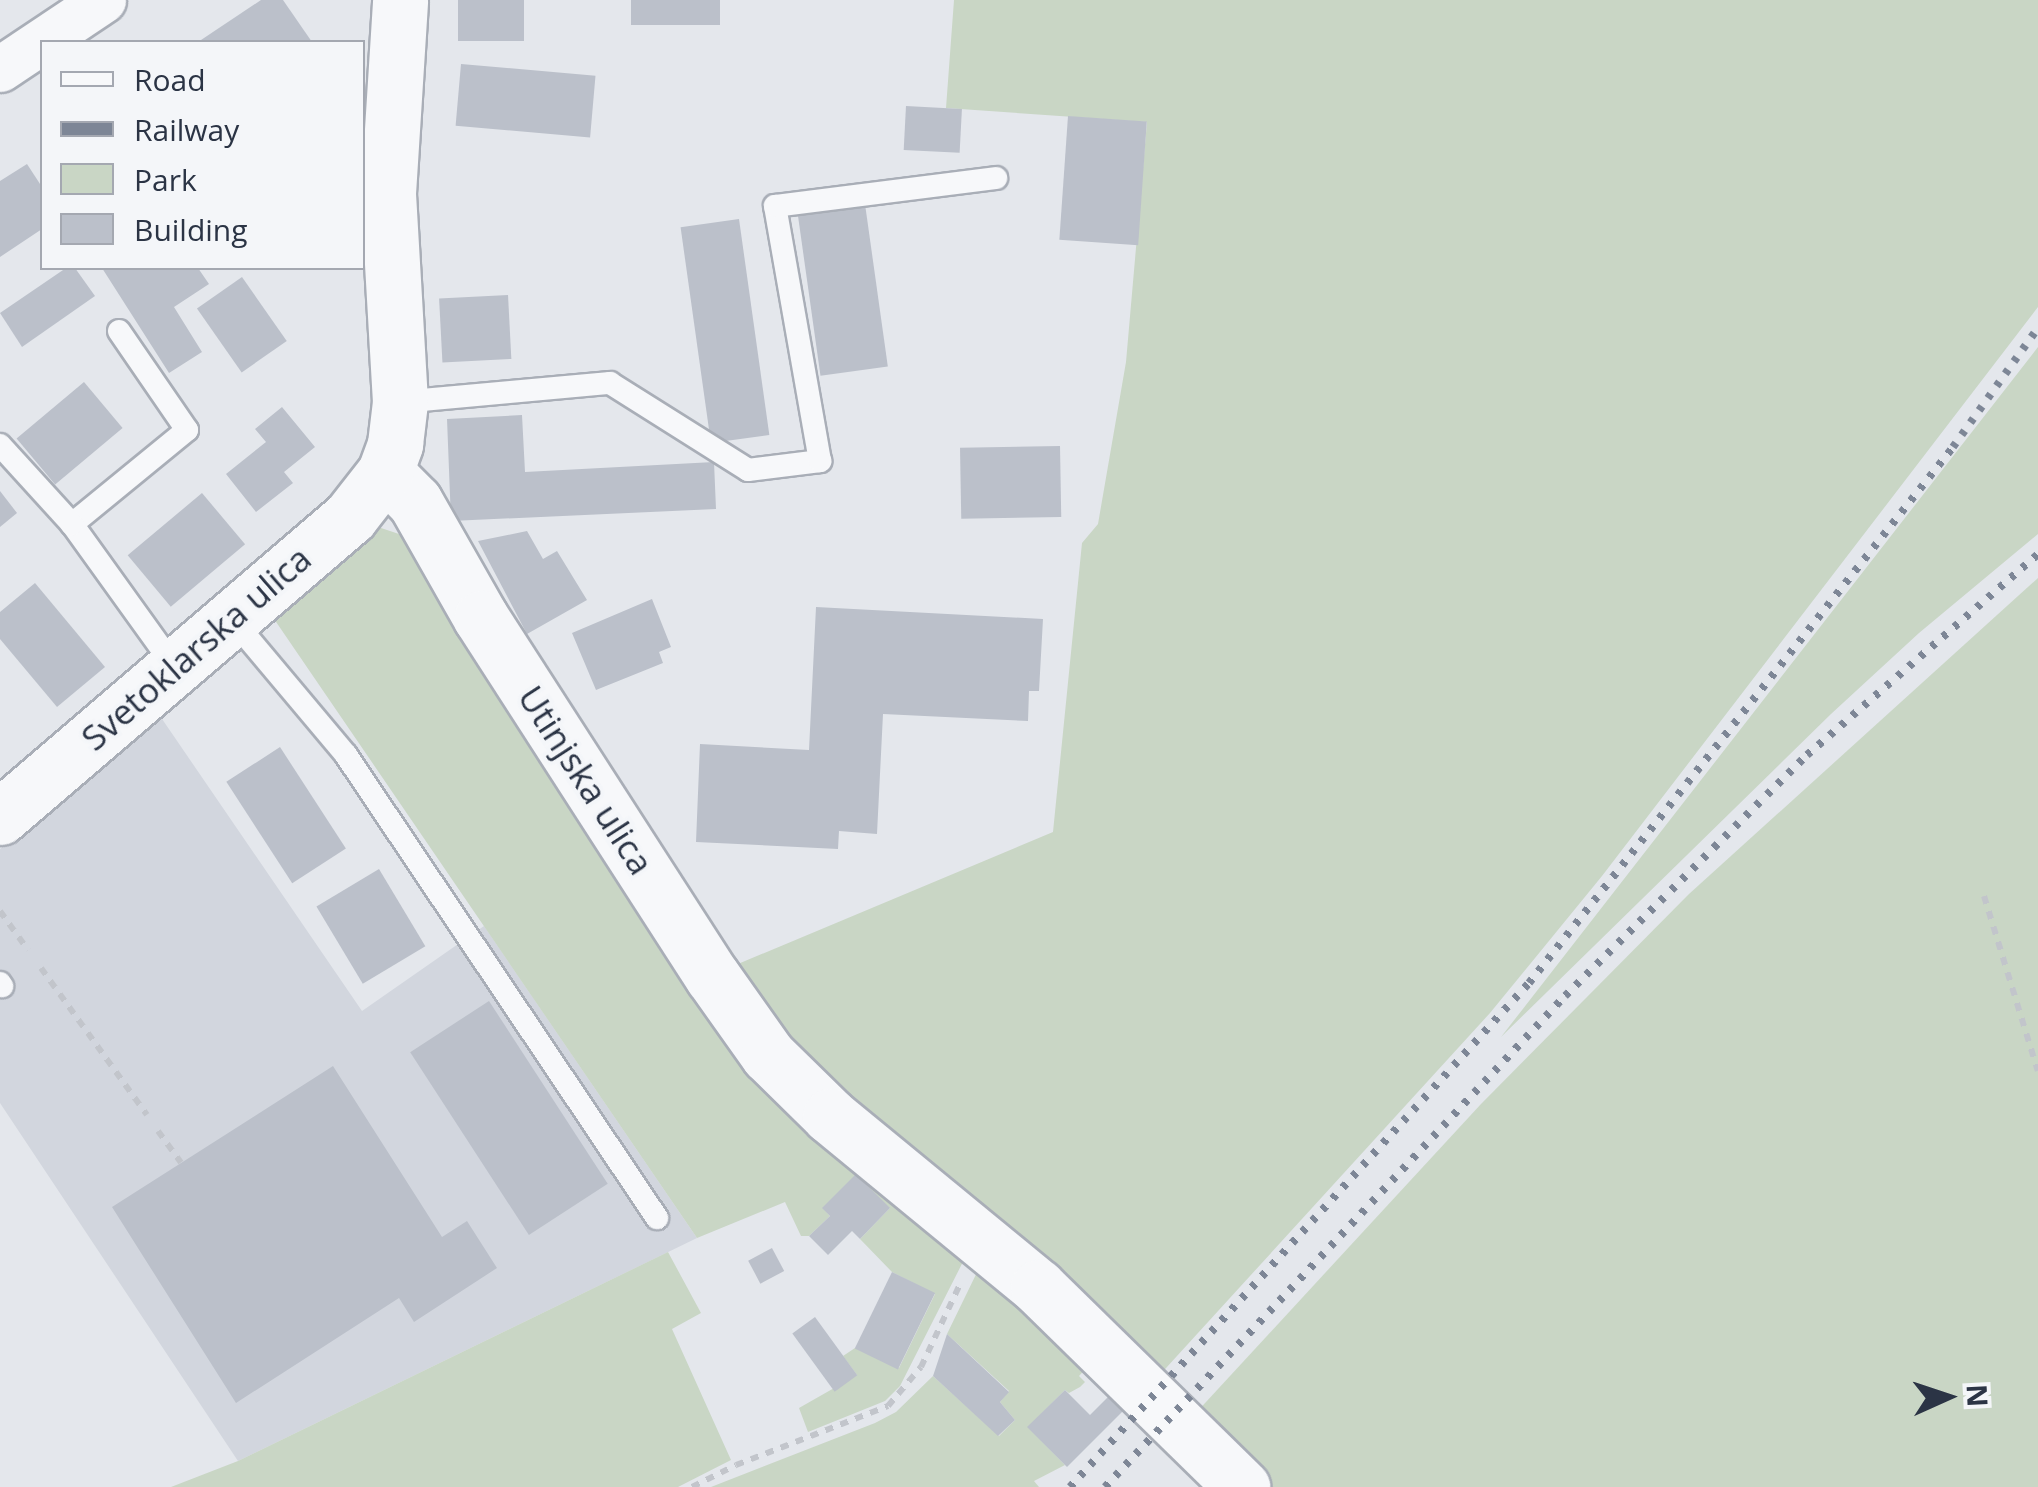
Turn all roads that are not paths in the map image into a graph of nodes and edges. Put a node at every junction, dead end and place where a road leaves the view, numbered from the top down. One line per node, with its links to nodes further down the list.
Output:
1 (103, 0): 3 (street)
2 (390, 29): 8 (street)
3 (42, 40)
4 (40, 42): 5 (street)
5 (0, 68)
6 (996, 178): 8 (lane)
7 (119, 331): 11 (lane)
8 (400, 402): 10 (street)
9 (0, 444): 11 (lane)
10 (384, 472): 12 (street, Svetoklarska ulica); 16 (street, Utinjska ulica)
11 (72, 524): 13 (lane)
12 (230, 616): 13 (street, Svetoklarska ulica); 15 (lane)
13 (174, 666): 14 (street, Svetoklarska ulica)
14 (0, 817)
15 (656, 1218)
16 (1242, 1487)

